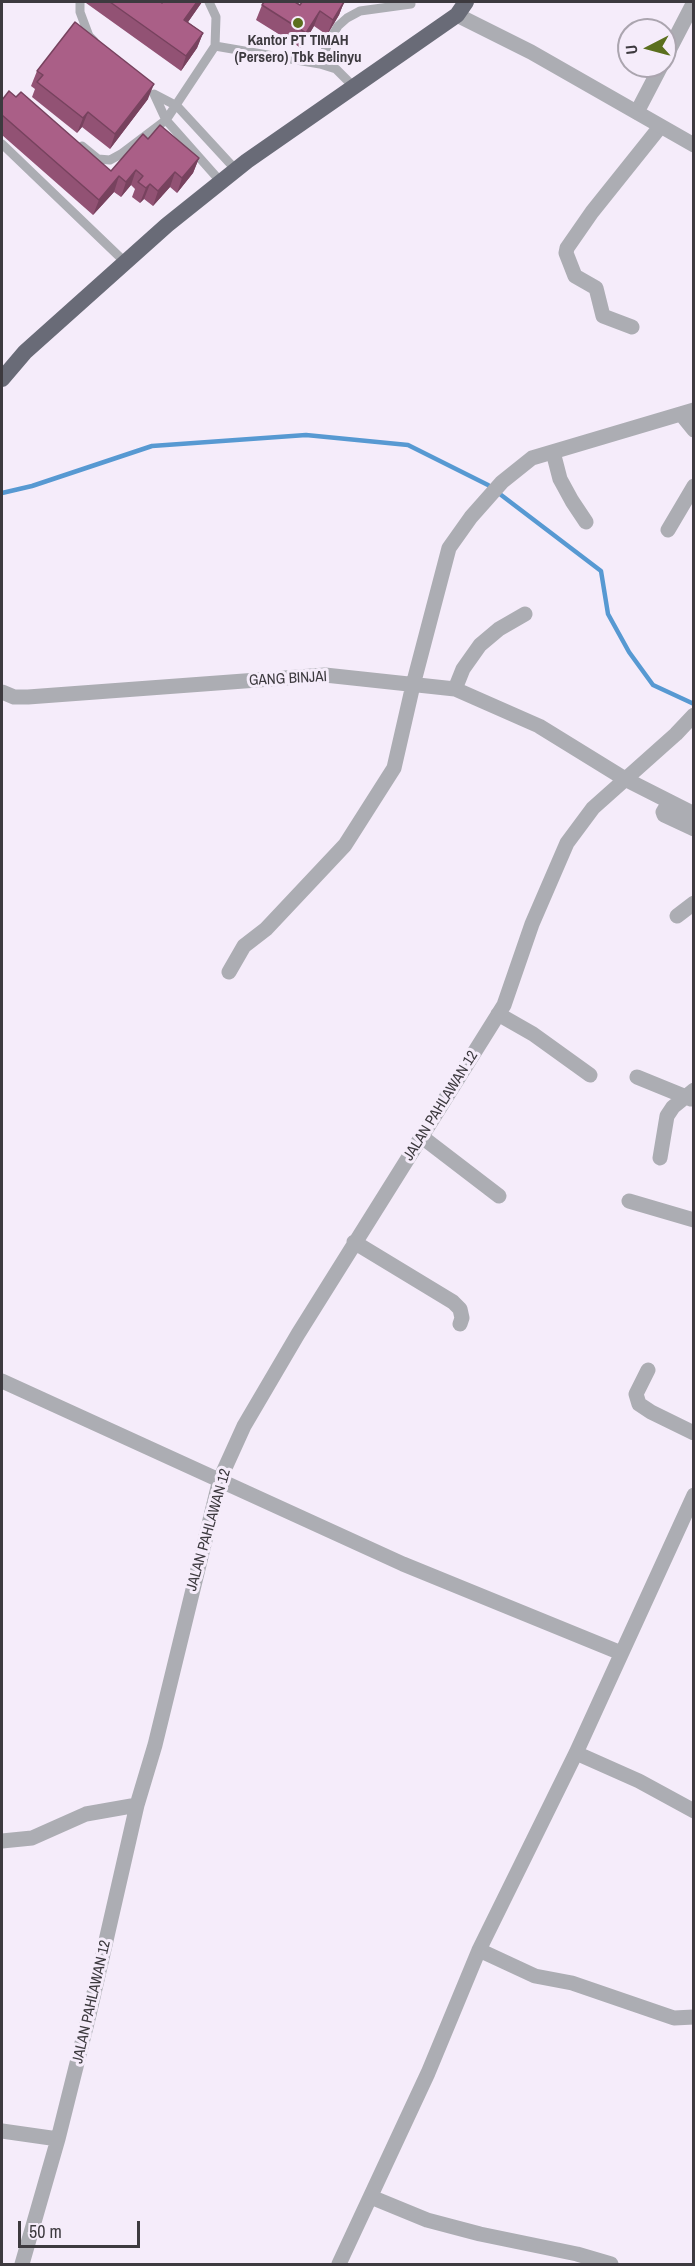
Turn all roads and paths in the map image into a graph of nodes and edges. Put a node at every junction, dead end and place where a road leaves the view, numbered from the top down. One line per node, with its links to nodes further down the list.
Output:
1 (80, 2): 8 (lane)
2 (210, 2): 7 (lane)
3 (693, 2): 6 (street)
4 (411, 4): 9 (lane)
5 (462, 8): 11 (highway); 13 (street)
6 (677, 34)
7 (216, 46): 9 (lane); 12 (lane)
8 (101, 47)
9 (320, 63): 11 (lane)
10 (655, 78): 13 (street)
11 (353, 86): 19 (highway)
12 (177, 106): 14 (lane); 14 (lane); 19 (lane)
13 (637, 112): 15 (street)
14 (166, 120): 16 (lane); 20 (lane)
15 (660, 127): 18 (street); 22 (street)
16 (71, 137)
17 (2, 144): 21 (lane)
18 (693, 145)
19 (236, 170): 20 (highway)
20 (221, 182): 21 (highway)
21 (126, 263): 23 (highway)
22 (632, 327)
23 (2, 379)
24 (687, 412): 25 (street); 26 (street)
25 (693, 430)
26 (554, 452): 28 (street); 31 (street)
27 (693, 486): 29 (street)
28 (586, 522)
29 (668, 530)
30 (525, 614): 32 (street)
31 (413, 685): 32 (street, GANG BINJAI); 33 (street, GANG BINJAI); 41 (street)
32 (455, 689): 35 (street, GANG BINJAI)
33 (2, 693)
34 (693, 716): 35 (street, JALAN PAHLAWAN 12)
35 (625, 779): 36 (street, GANG BINJAI); 42 (street, JALAN PAHLAWAN 12)
36 (669, 802): 37 (street, GANG BINJAI); 38 (street)
37 (693, 814)
38 (693, 829)
39 (693, 903): 40 (street)
40 (677, 915)
41 (229, 972)
42 (498, 1014): 43 (street); 46 (street, JALAN PAHLAWAN 12)
43 (590, 1075)
44 (638, 1077): 45 (street)
45 (691, 1096): 47 (street)
46 (422, 1137): 48 (street); 51 (street, JALAN PAHLAWAN 12)
47 (660, 1158)
48 (499, 1196)
49 (629, 1201): 50 (street)
50 (693, 1220)
51 (354, 1242): 52 (street); 56 (street, JALAN PAHLAWAN 12)
52 (460, 1324)
53 (648, 1370): 55 (street)
54 (2, 1381): 56 (street)
55 (693, 1433)
56 (220, 1479): 58 (street); 60 (street, JALAN PAHLAWAN 12)
57 (693, 1495): 58 (street)
58 (621, 1653): 59 (street)
59 (576, 1753): 61 (street); 63 (street)
60 (137, 1805): 62 (street); 66 (street, JALAN PAHLAWAN 12)
61 (693, 1812)
62 (2, 1841)
63 (479, 1950): 64 (street); 67 (street)
64 (693, 2017)
65 (2, 2131): 66 (street)
66 (58, 2139): 68 (street, JALAN PAHLAWAN 12)
67 (371, 2197): 69 (street); 70 (street)
68 (22, 2265)
69 (339, 2265)
70 (611, 2265)

